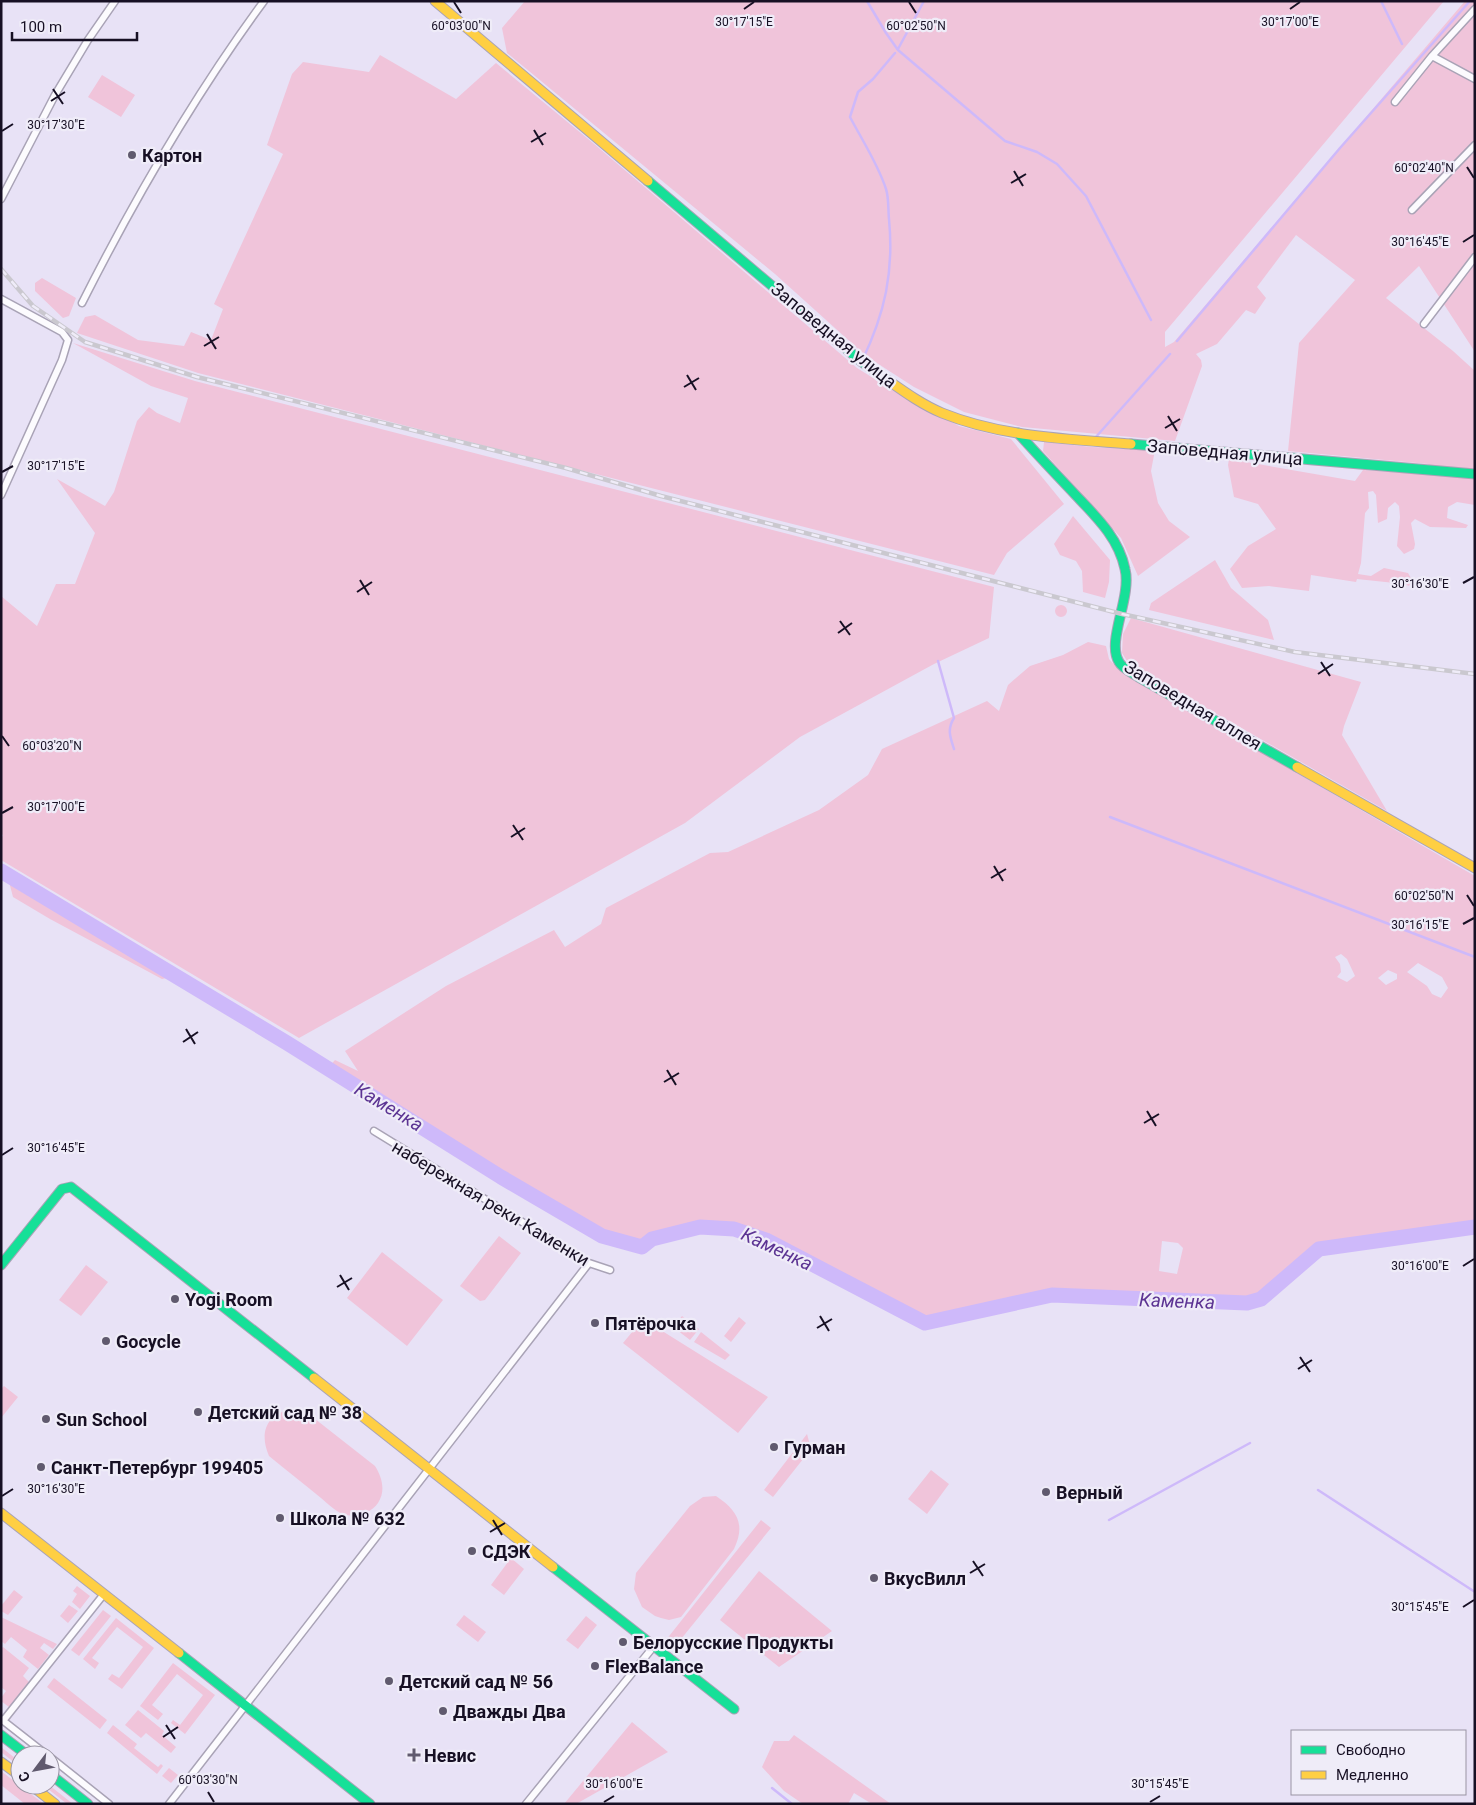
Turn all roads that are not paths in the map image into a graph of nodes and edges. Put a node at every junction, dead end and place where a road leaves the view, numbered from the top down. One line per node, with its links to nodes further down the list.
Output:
1 (115, 1): 9 (street)
2 (264, 1): 13 (street)
3 (435, 1): 15 (street, Заповедная улица)
4 (1475, 9): 5 (street)
5 (1432, 56): 6 (street); 7 (street)
6 (1475, 79)
7 (1395, 102)
8 (1475, 145): 10 (street)
9 (1, 199)
10 (1412, 210)
11 (1475, 257): 14 (street)
12 (1, 299): 17 (street)
13 (82, 303)
14 (1424, 324)
15 (1018, 433): 16 (street, Заповедная улица); 18 (street, Заповедная аллея)
16 (1475, 474)
17 (1, 495)
18 (1475, 868)
19 (374, 1131): 20 (street, набережная реки Каменки)
20 (589, 1263): 22 (street, набережная реки Каменки); 23 (street)
21 (1, 1265): 23 (street)
22 (610, 1270)
23 (429, 1470): 26 (street); 27 (street)
24 (1, 1513): 25 (street)
25 (104, 1594): 27 (street); 29 (street)
26 (654, 1646): 28 (street); 41 (street)
27 (246, 1706): 39 (street); 40 (street)
28 (734, 1710)
29 (2, 1720): 32 (street)
30 (1, 1735): 31 (street)
31 (14, 1745)
32 (34, 1745)
33 (60, 1765): 38 (street)
34 (60, 1782): 37 (street)
35 (44, 1795): 36 (street)
36 (55, 1804)
37 (88, 1804)
38 (109, 1804)
39 (169, 1804)
40 (370, 1804)
41 (526, 1804)

